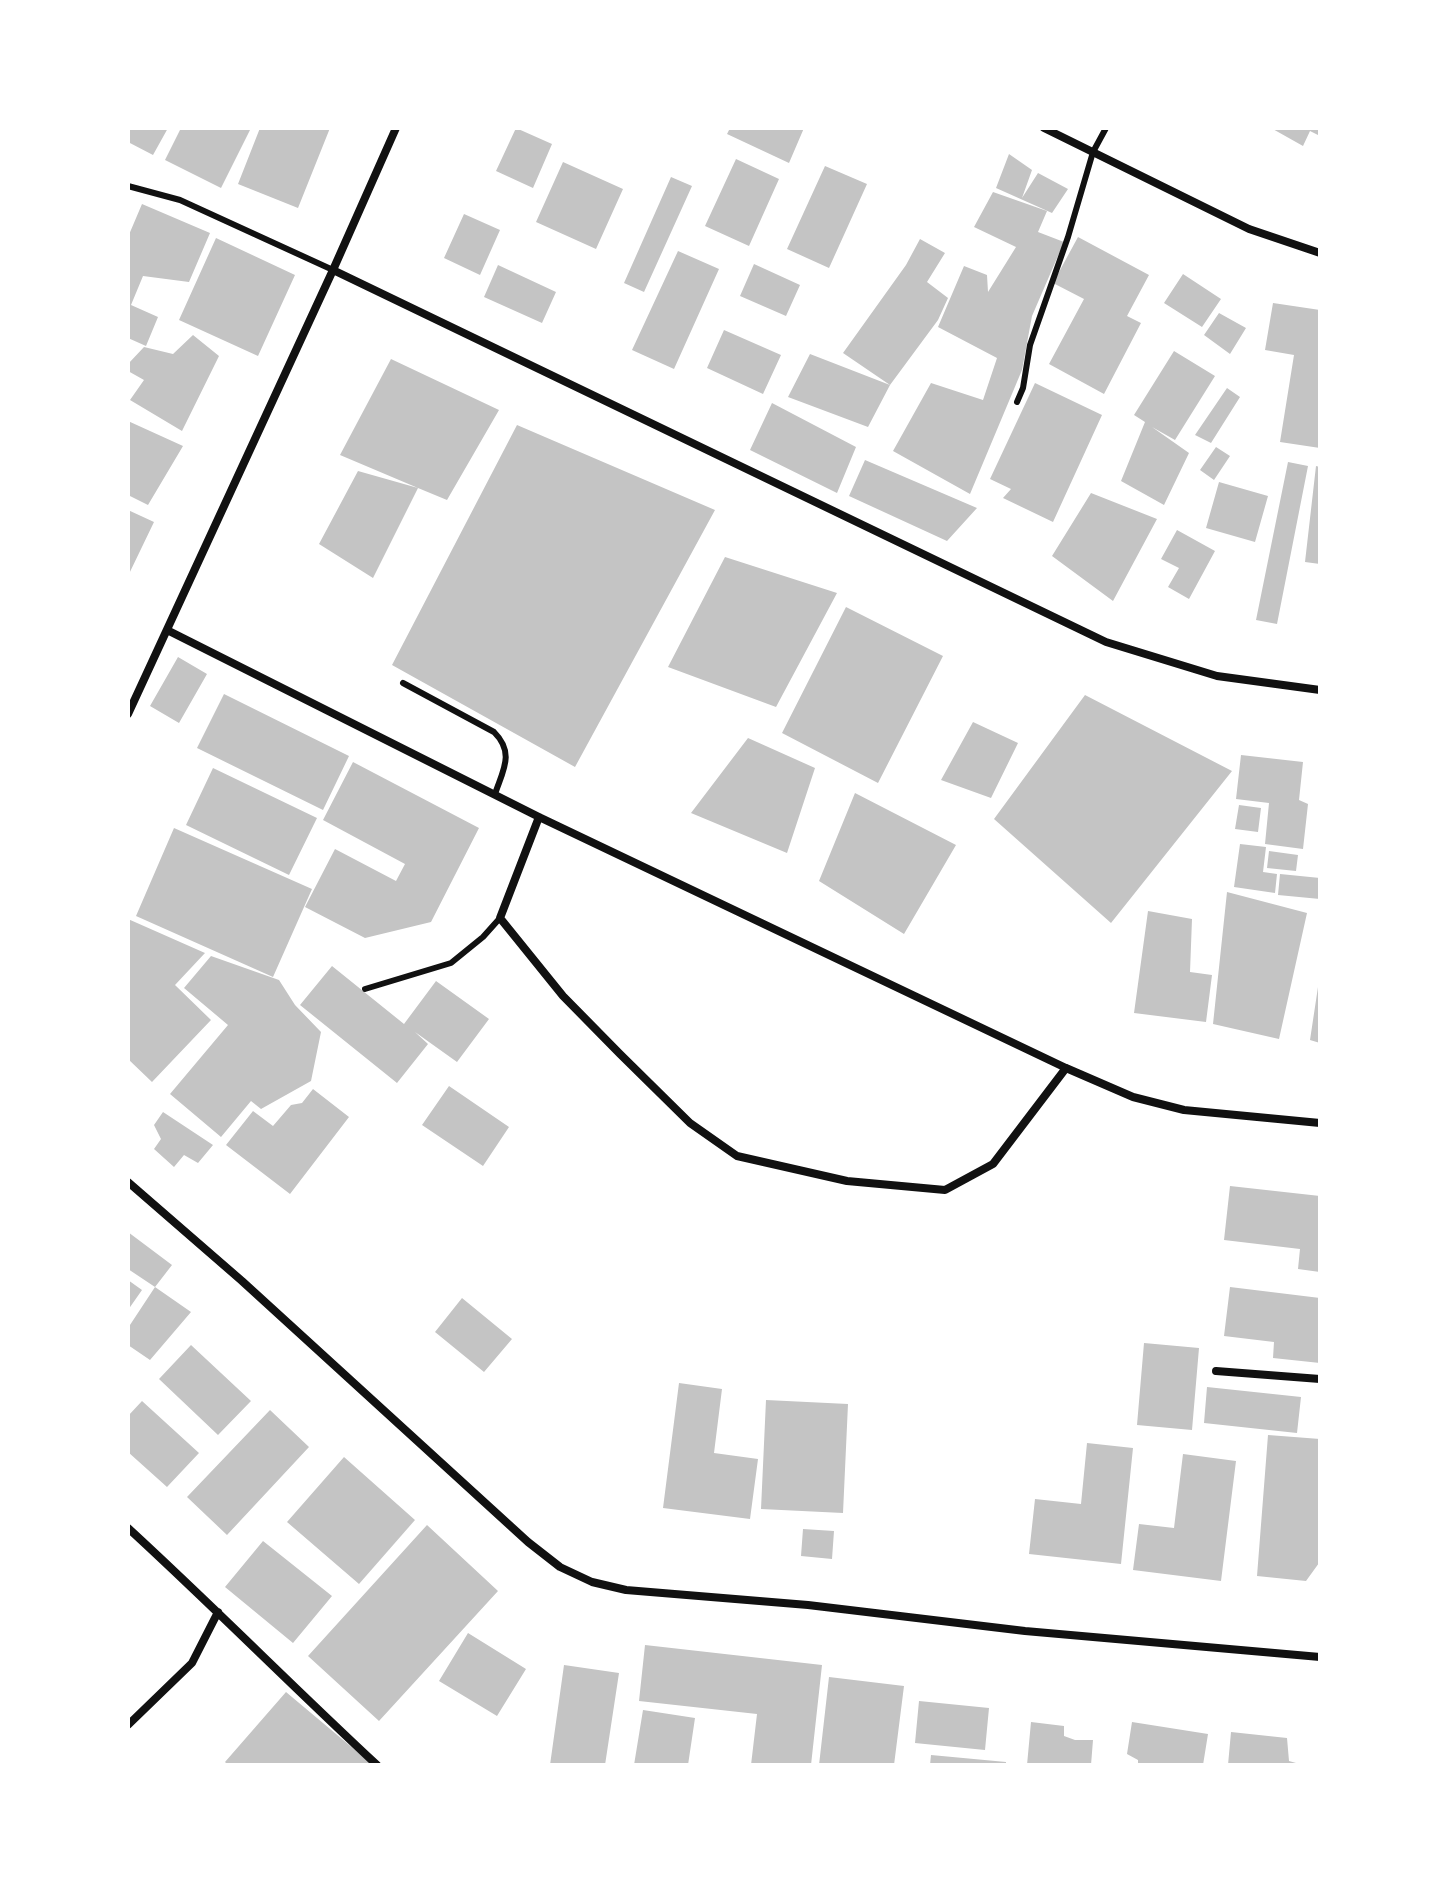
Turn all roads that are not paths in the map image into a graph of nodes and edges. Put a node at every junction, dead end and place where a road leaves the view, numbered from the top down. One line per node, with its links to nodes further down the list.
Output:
1 (396, 128): 7 (street)
2 (1044, 128): 4 (street)
3 (1106, 128): 4 (lane)
4 (1093, 152): 6 (street); 8 (lane)
5 (128, 186): 7 (lane)
6 (1320, 253)
7 (333, 270): 9 (street); 11 (street)
8 (1017, 402)
9 (167, 630): 12 (street); 13 (street)
10 (403, 683): 13 (lane)
11 (1320, 690)
12 (128, 714)
13 (495, 794): 14 (street)
14 (539, 817): 15 (street); 17 (street)
15 (500, 918): 16 (lane); 17 (street)
16 (365, 989)
17 (1066, 1068): 18 (street)
18 (1320, 1123)
19 (128, 1182): 24 (street)
20 (1216, 1371): 21 (street)
21 (1320, 1379)
22 (128, 1528): 23 (street)
23 (218, 1612): 25 (street); 26 (street)
24 (1320, 1657)
25 (128, 1725)
26 (377, 1765)

